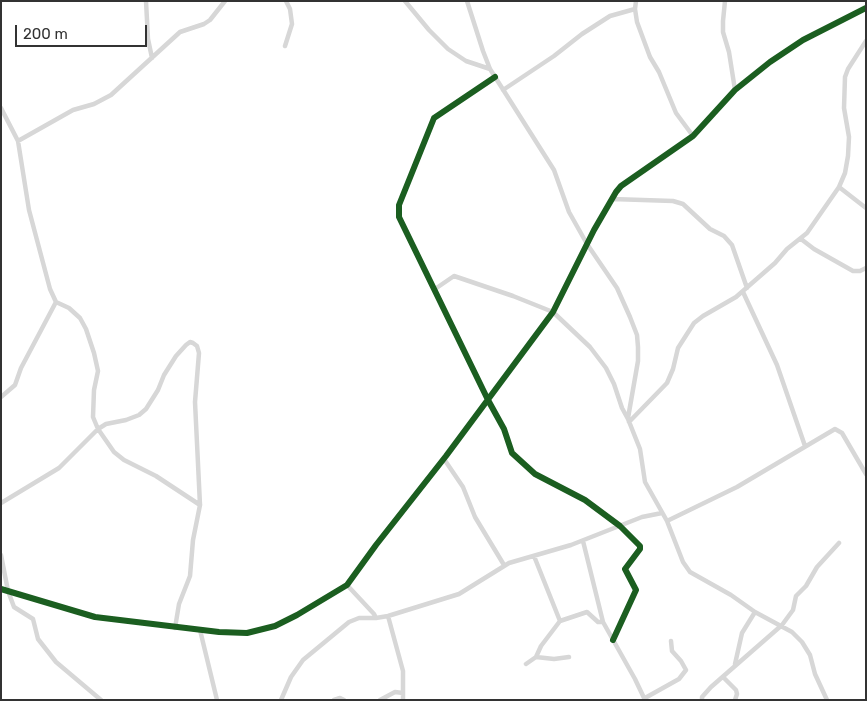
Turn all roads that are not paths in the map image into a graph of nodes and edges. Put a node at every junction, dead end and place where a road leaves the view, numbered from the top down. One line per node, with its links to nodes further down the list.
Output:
1 (146, 1): 12 (street)
2 (225, 1): 12 (street)
3 (286, 1): 11 (street)
4 (405, 1): 13 (street)
5 (467, 1): 13 (street)
6 (636, 1): 9 (street)
7 (725, 1): 16 (street)
8 (866, 8): 16 (street)
9 (635, 9): 15 (street); 18 (street)
10 (866, 41): 20 (street)
11 (285, 46)
12 (152, 58): 19 (street)
13 (490, 69): 14 (street)
14 (495, 77): 15 (street); 26 (street)
15 (503, 90): 24 (street)
16 (735, 90): 18 (street)
17 (1, 108): 19 (street)
18 (693, 136): 21 (street)
19 (18, 141): 28 (street)
20 (839, 187): 22 (street); 23 (street)
21 (612, 199): 24 (street); 27 (street)
22 (866, 208)
23 (801, 239): 25 (street); 27 (street)
24 (587, 244): 29 (street); 32 (street)
25 (866, 268)
26 (434, 289): 29 (street); 31 (street)
27 (745, 290): 32 (street); 34 (street)
28 (56, 302): 30 (street); 33 (street)
29 (553, 312): 31 (street); 32 (street)
30 (1, 397)
31 (488, 400): 35 (street); 41 (street)
32 (629, 421): 39 (street)
33 (98, 428): 37 (street); 38 (street); 38 (street)
34 (805, 446): 36 (street); 40 (street)
35 (444, 459): 46 (street); 47 (street)
36 (866, 474)
37 (1, 503)
38 (200, 505): 56 (street)
39 (662, 513): 40 (street); 41 (street)
40 (667, 521): 50 (street)
41 (620, 526): 42 (street); 58 (street)
42 (583, 541): 45 (street); 54 (street)
43 (839, 543): 55 (street)
44 (1, 555): 49 (street)
45 (534, 556): 46 (street); 53 (street)
46 (504, 565): 51 (street)
47 (347, 585): 52 (street); 57 (street)
48 (1, 589): 49 (street)
49 (8, 591): 56 (street); 67 (street)
50 (755, 612): 55 (street); 63 (street)
51 (388, 616): 52 (street); 65 (street)
52 (376, 618): 69 (street)
53 (560, 620): 54 (street); 61 (street)
54 (603, 622): 58 (street)
55 (782, 625): 63 (street); 76 (street)
56 (175, 628): 57 (street)
57 (200, 630): 68 (street)
58 (613, 640): 66 (street)
59 (671, 641): 66 (street)
60 (569, 657): 61 (street)
61 (536, 658): 62 (street)
62 (526, 664)
63 (735, 665): 64 (street)
64 (723, 677): 74 (street); 75 (street)
65 (402, 693): 72 (street); 73 (street)
66 (645, 699)
67 (101, 700)
68 (216, 700)
69 (281, 700)
70 (334, 700): 71 (street)
71 (344, 700)
72 (380, 700)
73 (403, 700)
74 (702, 700)
75 (735, 700)
76 (827, 700)

